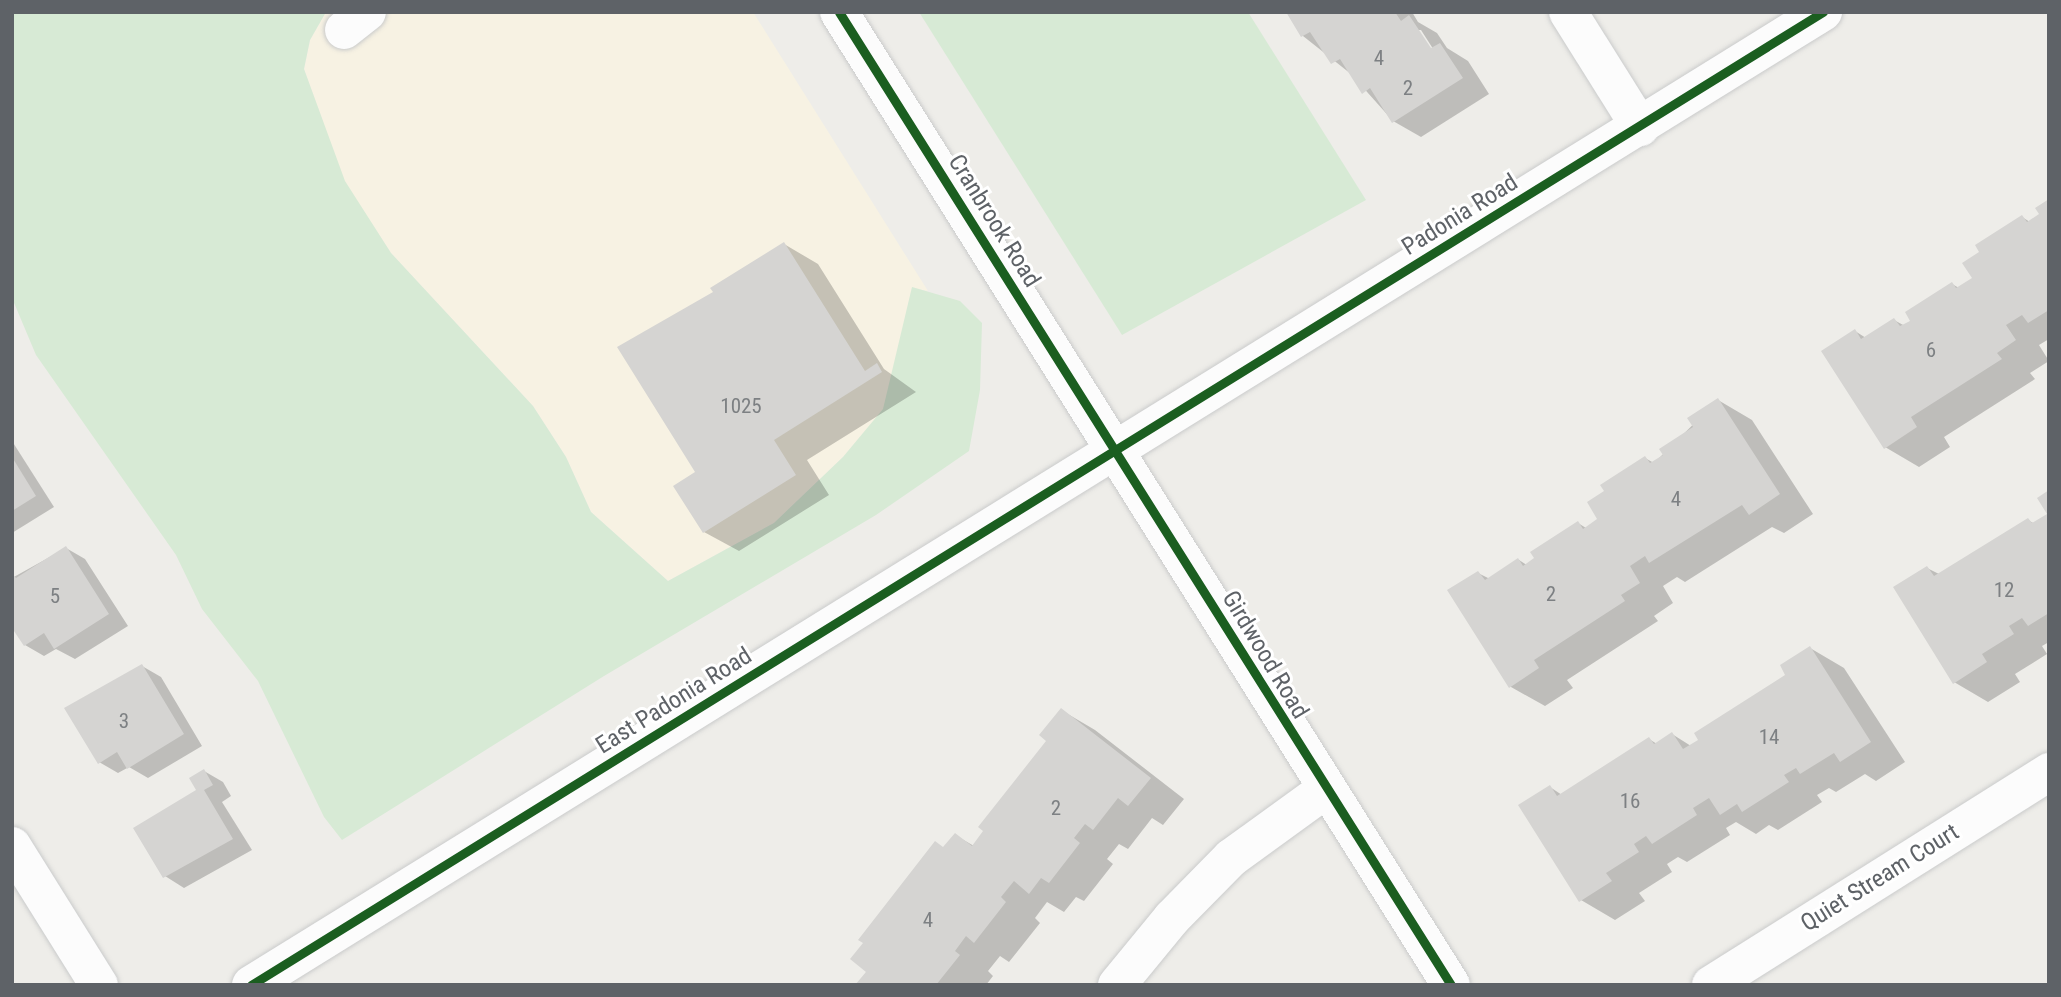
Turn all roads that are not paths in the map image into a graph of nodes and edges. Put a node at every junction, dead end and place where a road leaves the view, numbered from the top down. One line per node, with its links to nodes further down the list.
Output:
1 (839, 12): 5 (street, Cranbrook Road)
2 (1568, 12): 4 (street)
3 (1823, 12): 4 (street, Padonia Road)
4 (1640, 127): 5 (street, Padonia Road)
5 (1117, 450): 7 (street, Girdwood Road); 10 (street, East Padonia Road)
6 (2049, 772): 13 (street, Quiet Stream Court)
7 (1325, 790): 11 (street); 12 (street, Girdwood Road)
8 (12, 846): 9 (street)
9 (99, 985)
10 (251, 985)
11 (1117, 985)
12 (1451, 985)
13 (1711, 985)

